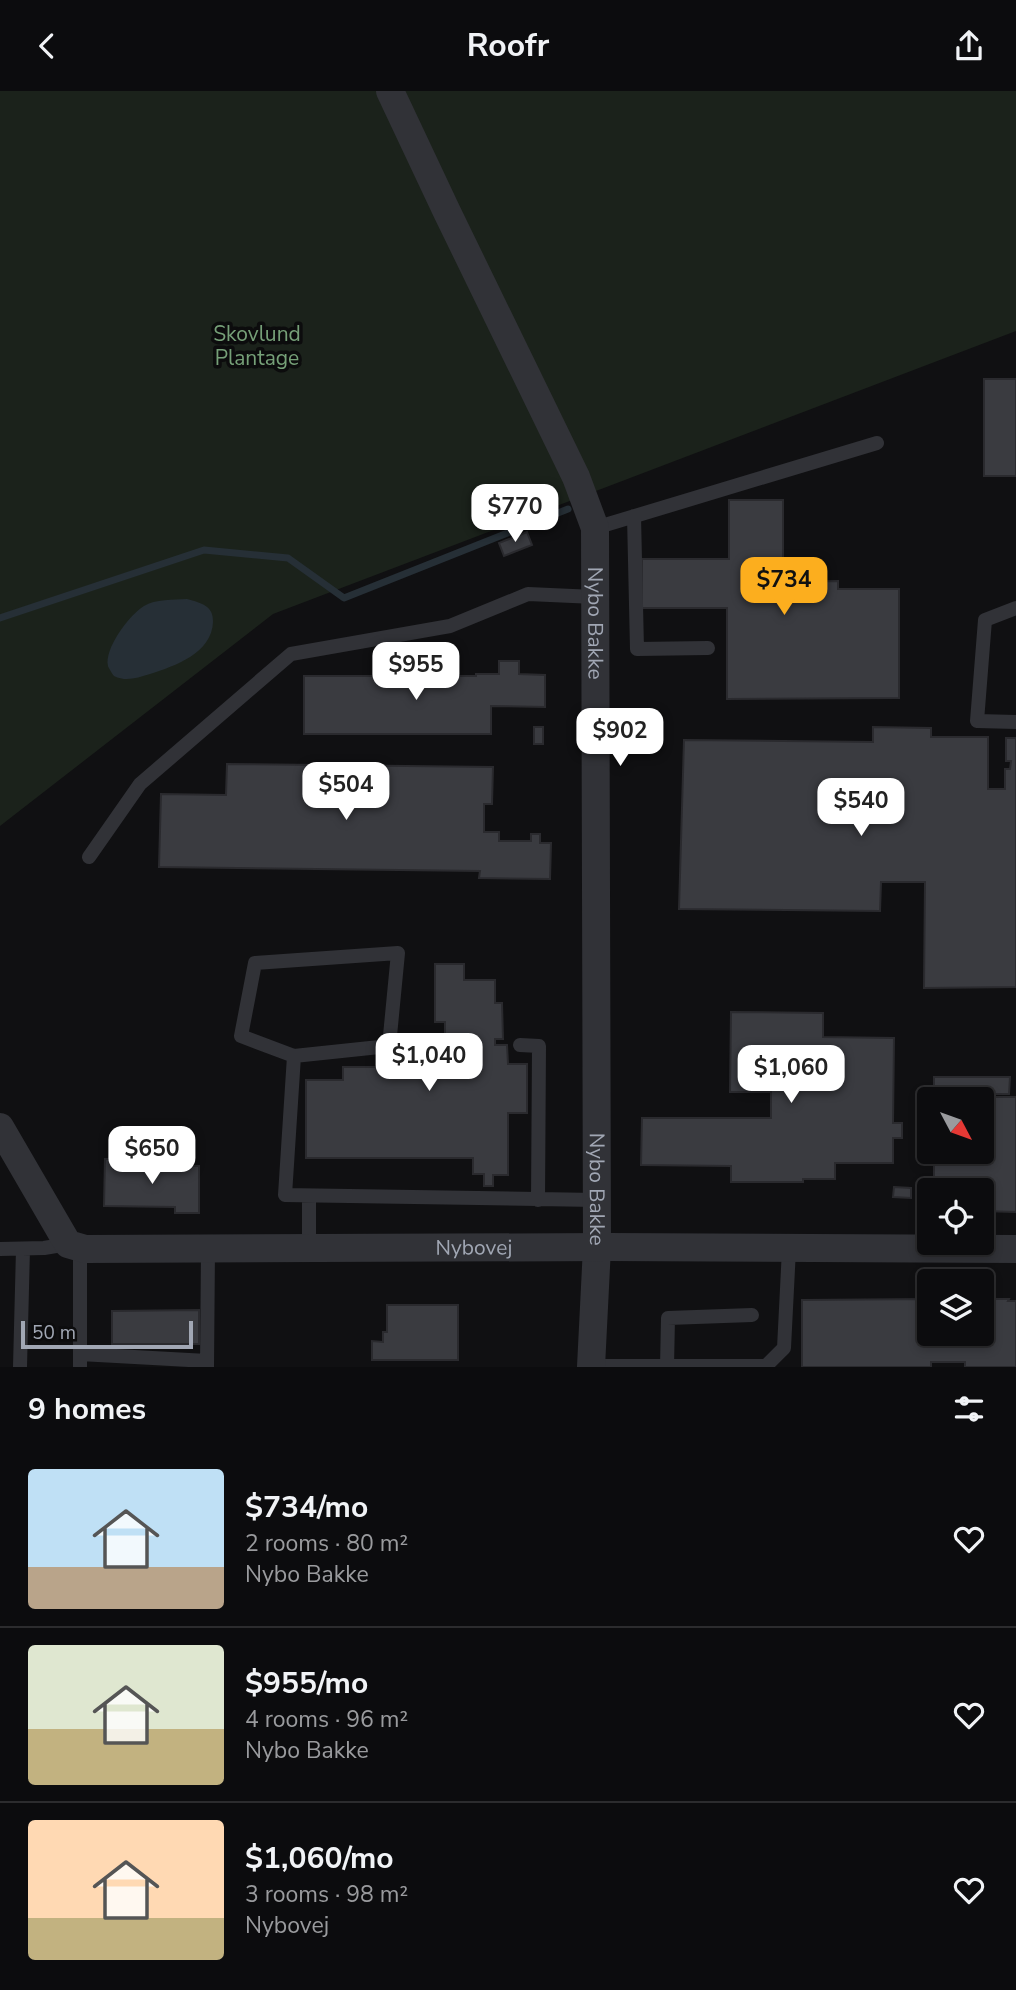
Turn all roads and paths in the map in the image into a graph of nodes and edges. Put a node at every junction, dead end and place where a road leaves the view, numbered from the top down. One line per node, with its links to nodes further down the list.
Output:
1 (390, 91): 4 (street, Nybo Bakke)
2 (877, 443): 3 (lane)
3 (634, 516): 4 (lane); 7 (lane)
4 (595, 528): 5 (street, Nybo Bakke)
5 (595, 597): 9 (lane); 15 (street, Nybo Bakke)
6 (1016, 608): 8 (lane)
7 (708, 648)
8 (1016, 722)
9 (89, 856)
10 (520, 1045): 14 (lane)
11 (293, 1056): 11 (lane); 13 (lane)
12 (0, 1126): 16 (street)
13 (309, 1196): 14 (lane); 18 (lane)
14 (538, 1200): 15 (lane)
15 (596, 1200): 17 (street, Nybo Bakke)
16 (74, 1246): 20 (lane); 21 (street, Nybovej); 25 (lane)
17 (597, 1247): 18 (street, Nybovej); 22 (street, Nybovej); 27 (street, Nybo Bakke)
18 (309, 1248): 21 (street, Nybovej)
19 (0, 1249): 20 (lane)
20 (23, 1249): 29 (lane)
21 (208, 1249): 26 (lane)
22 (789, 1249): 23 (street, Nybovej); 28 (lane)
23 (1016, 1249)
24 (752, 1315): 28 (lane)
25 (80, 1360): 26 (lane)
26 (207, 1364)
27 (591, 1366): 28 (lane)
28 (666, 1366)
29 (20, 1367)

